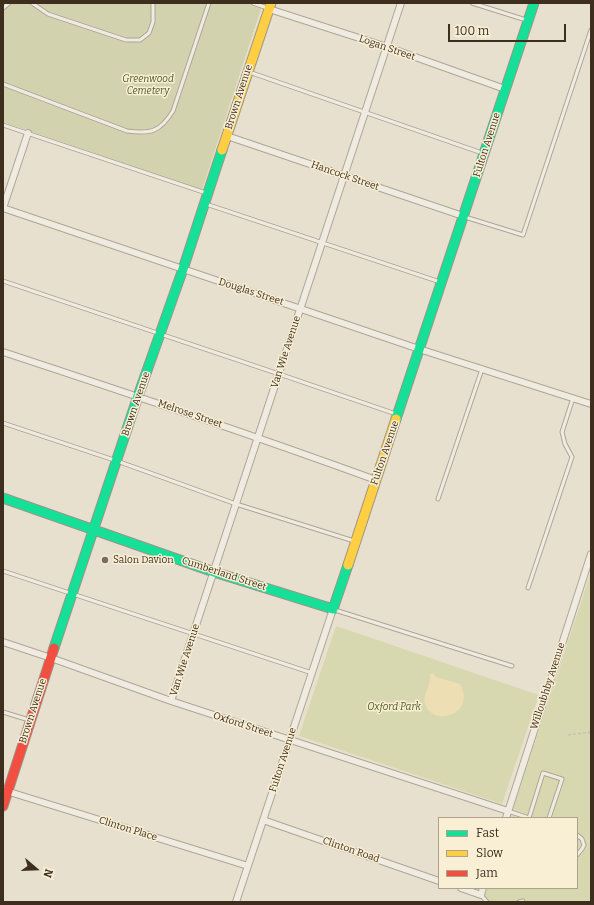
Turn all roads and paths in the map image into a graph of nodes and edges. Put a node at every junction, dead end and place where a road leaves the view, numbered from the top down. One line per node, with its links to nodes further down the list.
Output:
1 (9, 3): 10 (lane)
2 (32, 3): 3 (lane)
3 (153, 3)
4 (209, 3): 15 (lane)
5 (253, 3): 9 (lane)
6 (401, 3): 13 (street, Van Wie Avenue)
7 (472, 3): 11 (lane)
8 (534, 3): 11 (street, Fulton Avenue)
9 (270, 6): 13 (street, Logan Street); 14 (street, Brown Avenue)
10 (3, 8)
11 (528, 21): 16 (street, Fulton Avenue)
12 (591, 30): 26 (lane)
13 (386, 47): 16 (street, Logan Street); 17 (street, Van Wie Avenue)
14 (248, 72): 17 (lane); 20 (street, Brown Avenue)
15 (3, 84)
16 (505, 89): 21 (street, Fulton Avenue)
17 (365, 112): 21 (lane); 22 (street, Van Wie Avenue)
18 (3, 125): 19 (lane)
19 (28, 133): 23 (lane); 25 (street)
20 (227, 136): 22 (street, Hancock Street); 23 (street, Brown Avenue)
21 (484, 154): 26 (street, Fulton Avenue)
22 (344, 176): 26 (street, Hancock Street); 27 (street, Van Wie Avenue)
23 (208, 194): 24 (street, Brown Avenue)
24 (204, 203): 27 (lane); 28 (street, Brown Avenue)
25 (3, 208): 28 (street, Douglas Street)
26 (463, 216): 30 (street, Fulton Avenue)
27 (322, 242): 30 (lane); 31 (street, Van Wie Avenue)
28 (183, 269): 31 (street, Douglas Street); 32 (street, Brown Avenue)
29 (3, 281): 32 (lane)
30 (441, 282): 33 (street, Fulton Avenue)
31 (301, 308): 33 (street, Douglas Street); 36 (street, Van Wie Avenue)
32 (160, 334): 36 (lane); 37 (street, Brown Avenue)
33 (419, 349): 35 (street, Douglas Street); 40 (street, Fulton Avenue)
34 (3, 352): 37 (street, Melrose Street)
35 (482, 368): 38 (street, Douglas Street); 46 (lane)
36 (279, 374): 40 (lane); 42 (street, Van Wie Avenue)
37 (138, 396): 42 (street, Melrose Street); 43 (street, Brown Avenue)
38 (572, 398): 39 (street, Douglas Street); 53 (lane)
39 (591, 404)
40 (398, 415): 44 (street, Fulton Avenue)
41 (3, 423): 43 (lane)
42 (258, 437): 44 (street, Melrose Street); 47 (street, Van Wie Avenue)
43 (117, 462): 47 (lane); 48 (street, Brown Avenue)
44 (376, 480): 49 (street, Fulton Avenue)
45 (3, 498): 48 (street, Cumberland Street)
46 (438, 499)
47 (236, 504): 49 (lane); 52 (street, Van Wie Avenue)
48 (94, 530): 52 (street, Cumberland Street); 54 (street, Brown Avenue)
49 (355, 542): 55 (street, Fulton Avenue)
50 (591, 554): 69 (street, Willoubhby Avenue)
51 (3, 571): 54 (lane)
52 (214, 572): 55 (street, Cumberland Street); 56 (street, Van Wie Avenue)
53 (528, 588)
54 (72, 594): 56 (lane); 58 (street, Brown Avenue)
55 (333, 609): 59 (lane); 60 (street, Fulton Avenue)
56 (193, 634): 60 (lane); 61 (street, Van Wie Avenue)
57 (3, 642): 58 (street, Oxford Street)
58 (51, 658): 61 (street, Oxford Street); 63 (street, Brown Avenue)
59 (512, 666)
60 (312, 674): 66 (street, Fulton Avenue)
61 (171, 701): 66 (street, Oxford Street)
62 (3, 712): 63 (lane)
63 (31, 720): 67 (street, Brown Avenue)
64 (591, 731): 65 (path)
65 (568, 735)
66 (290, 740): 69 (street, Oxford Street); 74 (street, Fulton Avenue)
67 (5, 791): 68 (street, Brown Avenue); 77 (street, Clinton Place)
68 (3, 806)
69 (508, 811): 70 (street, Willoubhby Avenue); 71 (lane)
70 (506, 817)
71 (526, 817)
72 (529, 817): 73 (lane)
73 (549, 817)
74 (263, 820): 77 (street, Fulton Avenue); 78 (street, Clinton Road)
75 (578, 836): 76 (lane)
76 (578, 854)
77 (248, 866): 83 (street, Fulton Avenue)
78 (438, 881)
79 (463, 889): 81 (street)
80 (484, 889): 81 (street)
81 (481, 895): 84 (lane)
82 (523, 901): 85 (lane)
83 (236, 902)
84 (487, 902)
85 (519, 902)

